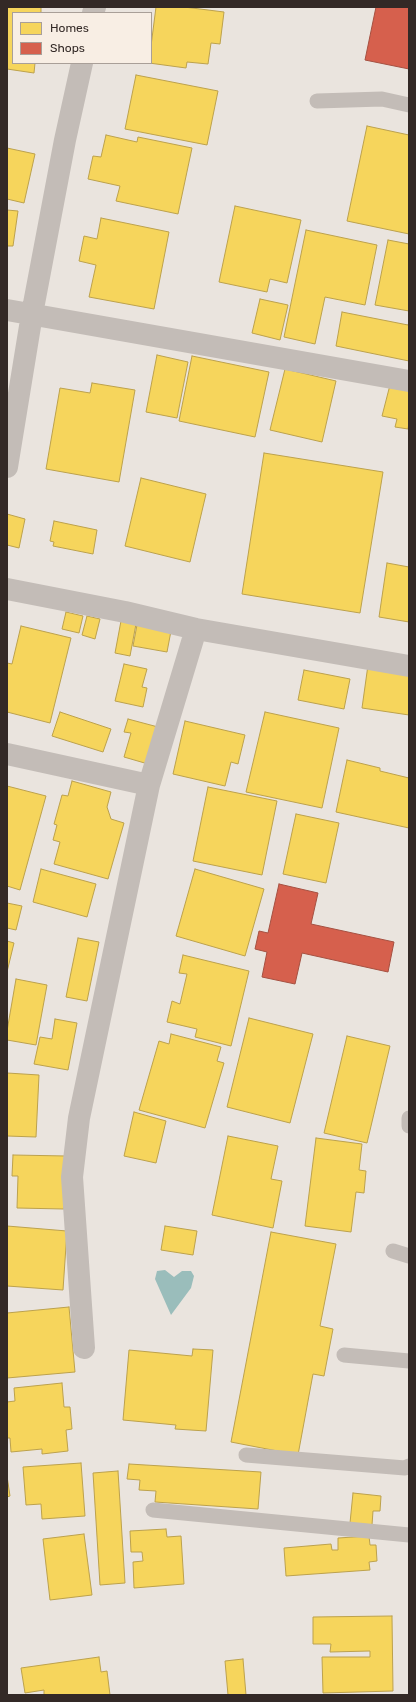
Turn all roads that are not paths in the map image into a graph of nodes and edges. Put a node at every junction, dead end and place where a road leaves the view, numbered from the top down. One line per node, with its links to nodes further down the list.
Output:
1 (82, 64): 5 (street)
2 (316, 101): 3 (lane)
3 (409, 105)
4 (7, 310): 5 (street)
5 (32, 314): 6 (street); 7 (street)
6 (409, 381)
7 (7, 467)
8 (7, 589): 9 (street)
9 (196, 629): 10 (street); 12 (street)
10 (409, 666)
11 (7, 754): 12 (street)
12 (149, 785): 17 (street)
13 (409, 1118): 14 (lane)
14 (409, 1126)
15 (393, 1251): 16 (lane)
16 (409, 1256)
17 (84, 1348)
18 (344, 1355): 19 (lane)
19 (409, 1361)
20 (246, 1455): 21 (lane)
21 (409, 1466)
22 (153, 1510): 23 (lane)
23 (409, 1535)

